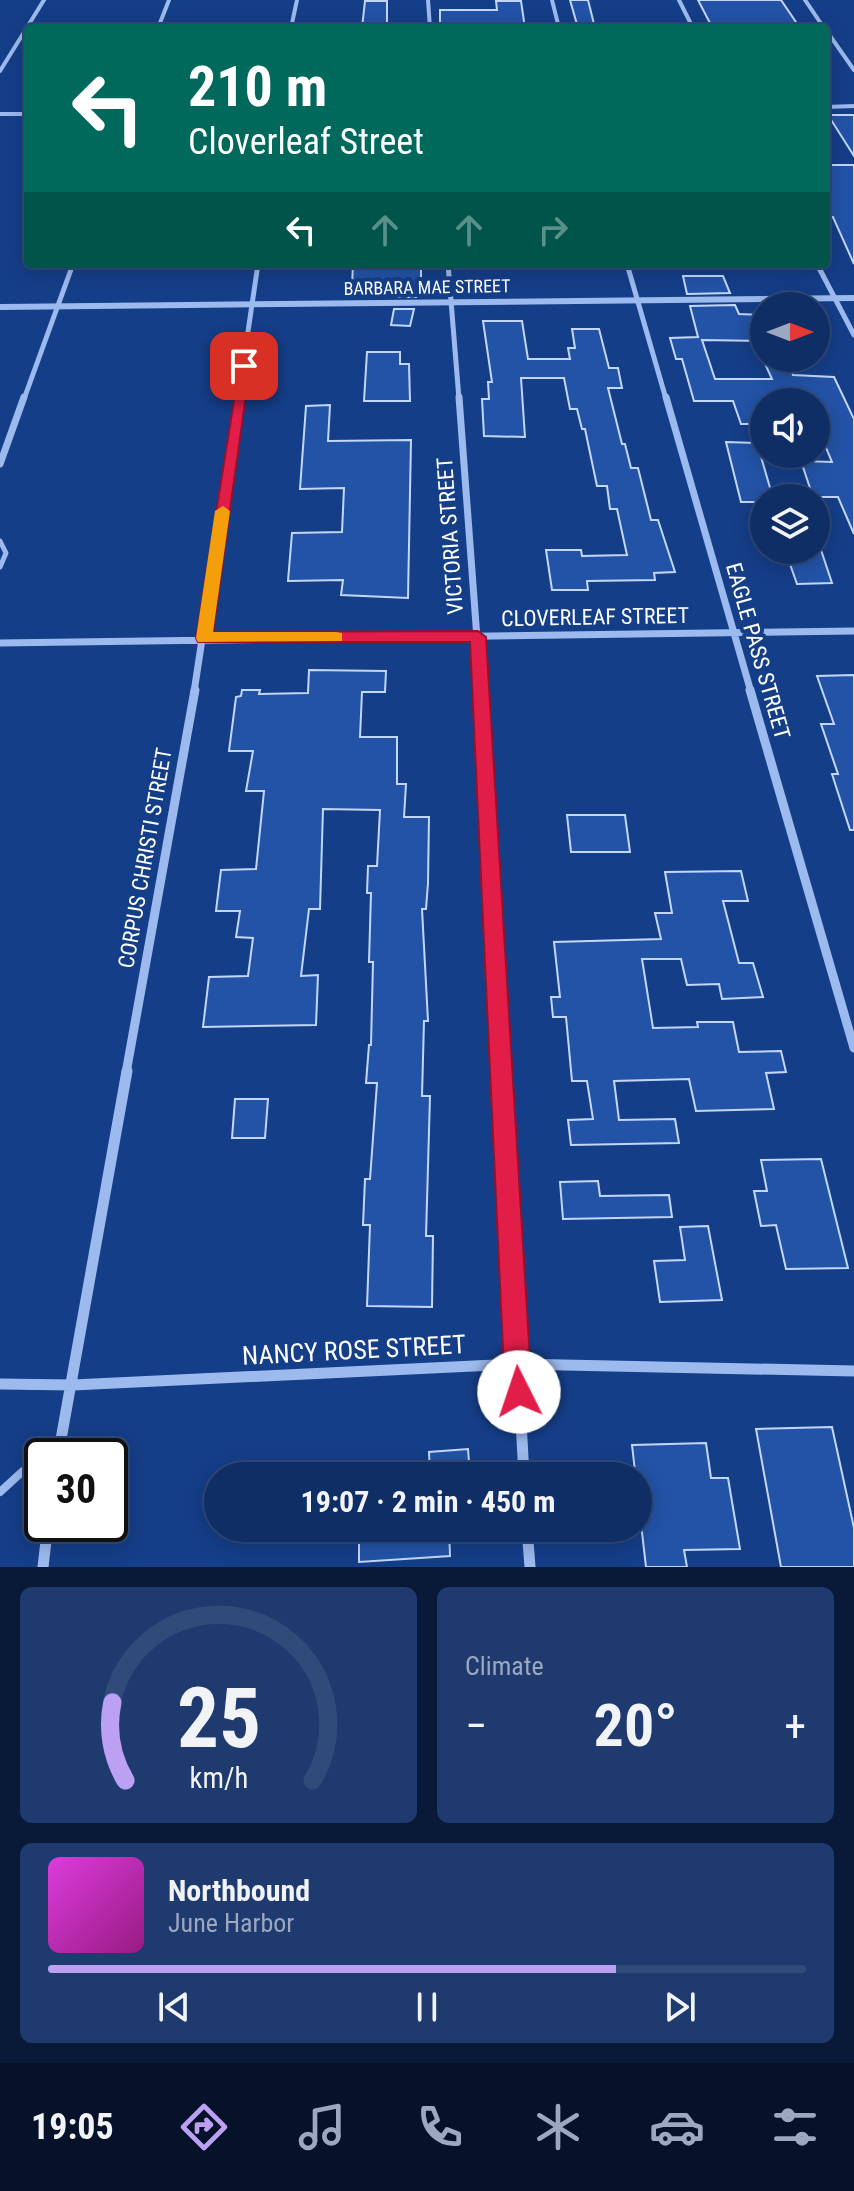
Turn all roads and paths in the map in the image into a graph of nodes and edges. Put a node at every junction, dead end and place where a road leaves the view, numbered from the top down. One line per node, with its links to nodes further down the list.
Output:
1 (44, 0): 8 (street)
2 (169, 0): 9 (street)
3 (297, 0): 10 (street)
4 (428, 0): 11 (street)
5 (552, 0): 12 (street)
6 (679, 0): 13 (street)
7 (805, 0): 14 (street)
8 (29, 24)
9 (160, 24)
10 (292, 24)
11 (430, 24)
12 (558, 24)
13 (691, 24)
14 (822, 24)
15 (24, 32): 18 (street)
16 (830, 36): 17 (street)
17 (854, 70)
18 (0, 71)
19 (854, 106): 20 (street)
20 (830, 107)
21 (0, 114): 22 (street)
22 (24, 114)
23 (72, 268): 34 (street)
24 (258, 268): 32 (street, CORPUS CHRISTI STREET)
25 (448, 268): 31 (street, VICTORIA STREET)
26 (628, 268): 30 (street, EAGLE PASS STREET)
27 (819, 268): 28 (street)
28 (835, 298): 29 (street, BARBARA MAE STREET); 30 (street, BARBARA MAE STREET); 35 (street)
29 (854, 298)
30 (639, 300): 31 (street, BARBARA MAE STREET); 40 (street, EAGLE PASS STREET)
31 (451, 302): 32 (street, BARBARA MAE STREET); 41 (street, VICTORIA STREET)
32 (253, 305): 34 (street, BARBARA MAE STREET); 42 (street, CORPUS CHRISTI STREET)
33 (0, 307): 34 (street, BARBARA MAE STREET)
34 (58, 307): 36 (street)
35 (854, 335)
36 (0, 464)
37 (0, 541): 38 (lane)
38 (0, 567)
39 (854, 631): 40 (street, CLOVERLEAF STREET)
40 (735, 633): 41 (street, CLOVERLEAF STREET); 44 (street, EAGLE PASS STREET)
41 (478, 637): 42 (street, CLOVERLEAF STREET); 45 (street, VICTORIA STREET)
42 (204, 638): 43 (street, CLOVERLEAF STREET); 48 (street, CORPUS CHRISTI STREET)
43 (0, 643)
44 (854, 1048)
45 (517, 1364): 46 (street, NANCY ROSE STREET); 48 (street, NANCY ROSE STREET); 50 (street, VICTORIA STREET)
46 (854, 1371)
47 (0, 1384): 48 (street, NANCY ROSE STREET)
48 (73, 1385): 49 (street, CORPUS CHRISTI STREET)
49 (62, 1438)
50 (523, 1462)
51 (24, 1472): 52 (lane)
52 (0, 1492)
53 (46, 1542): 55 (street)
54 (528, 1542): 56 (street)
55 (43, 1567)
56 (530, 1567)

